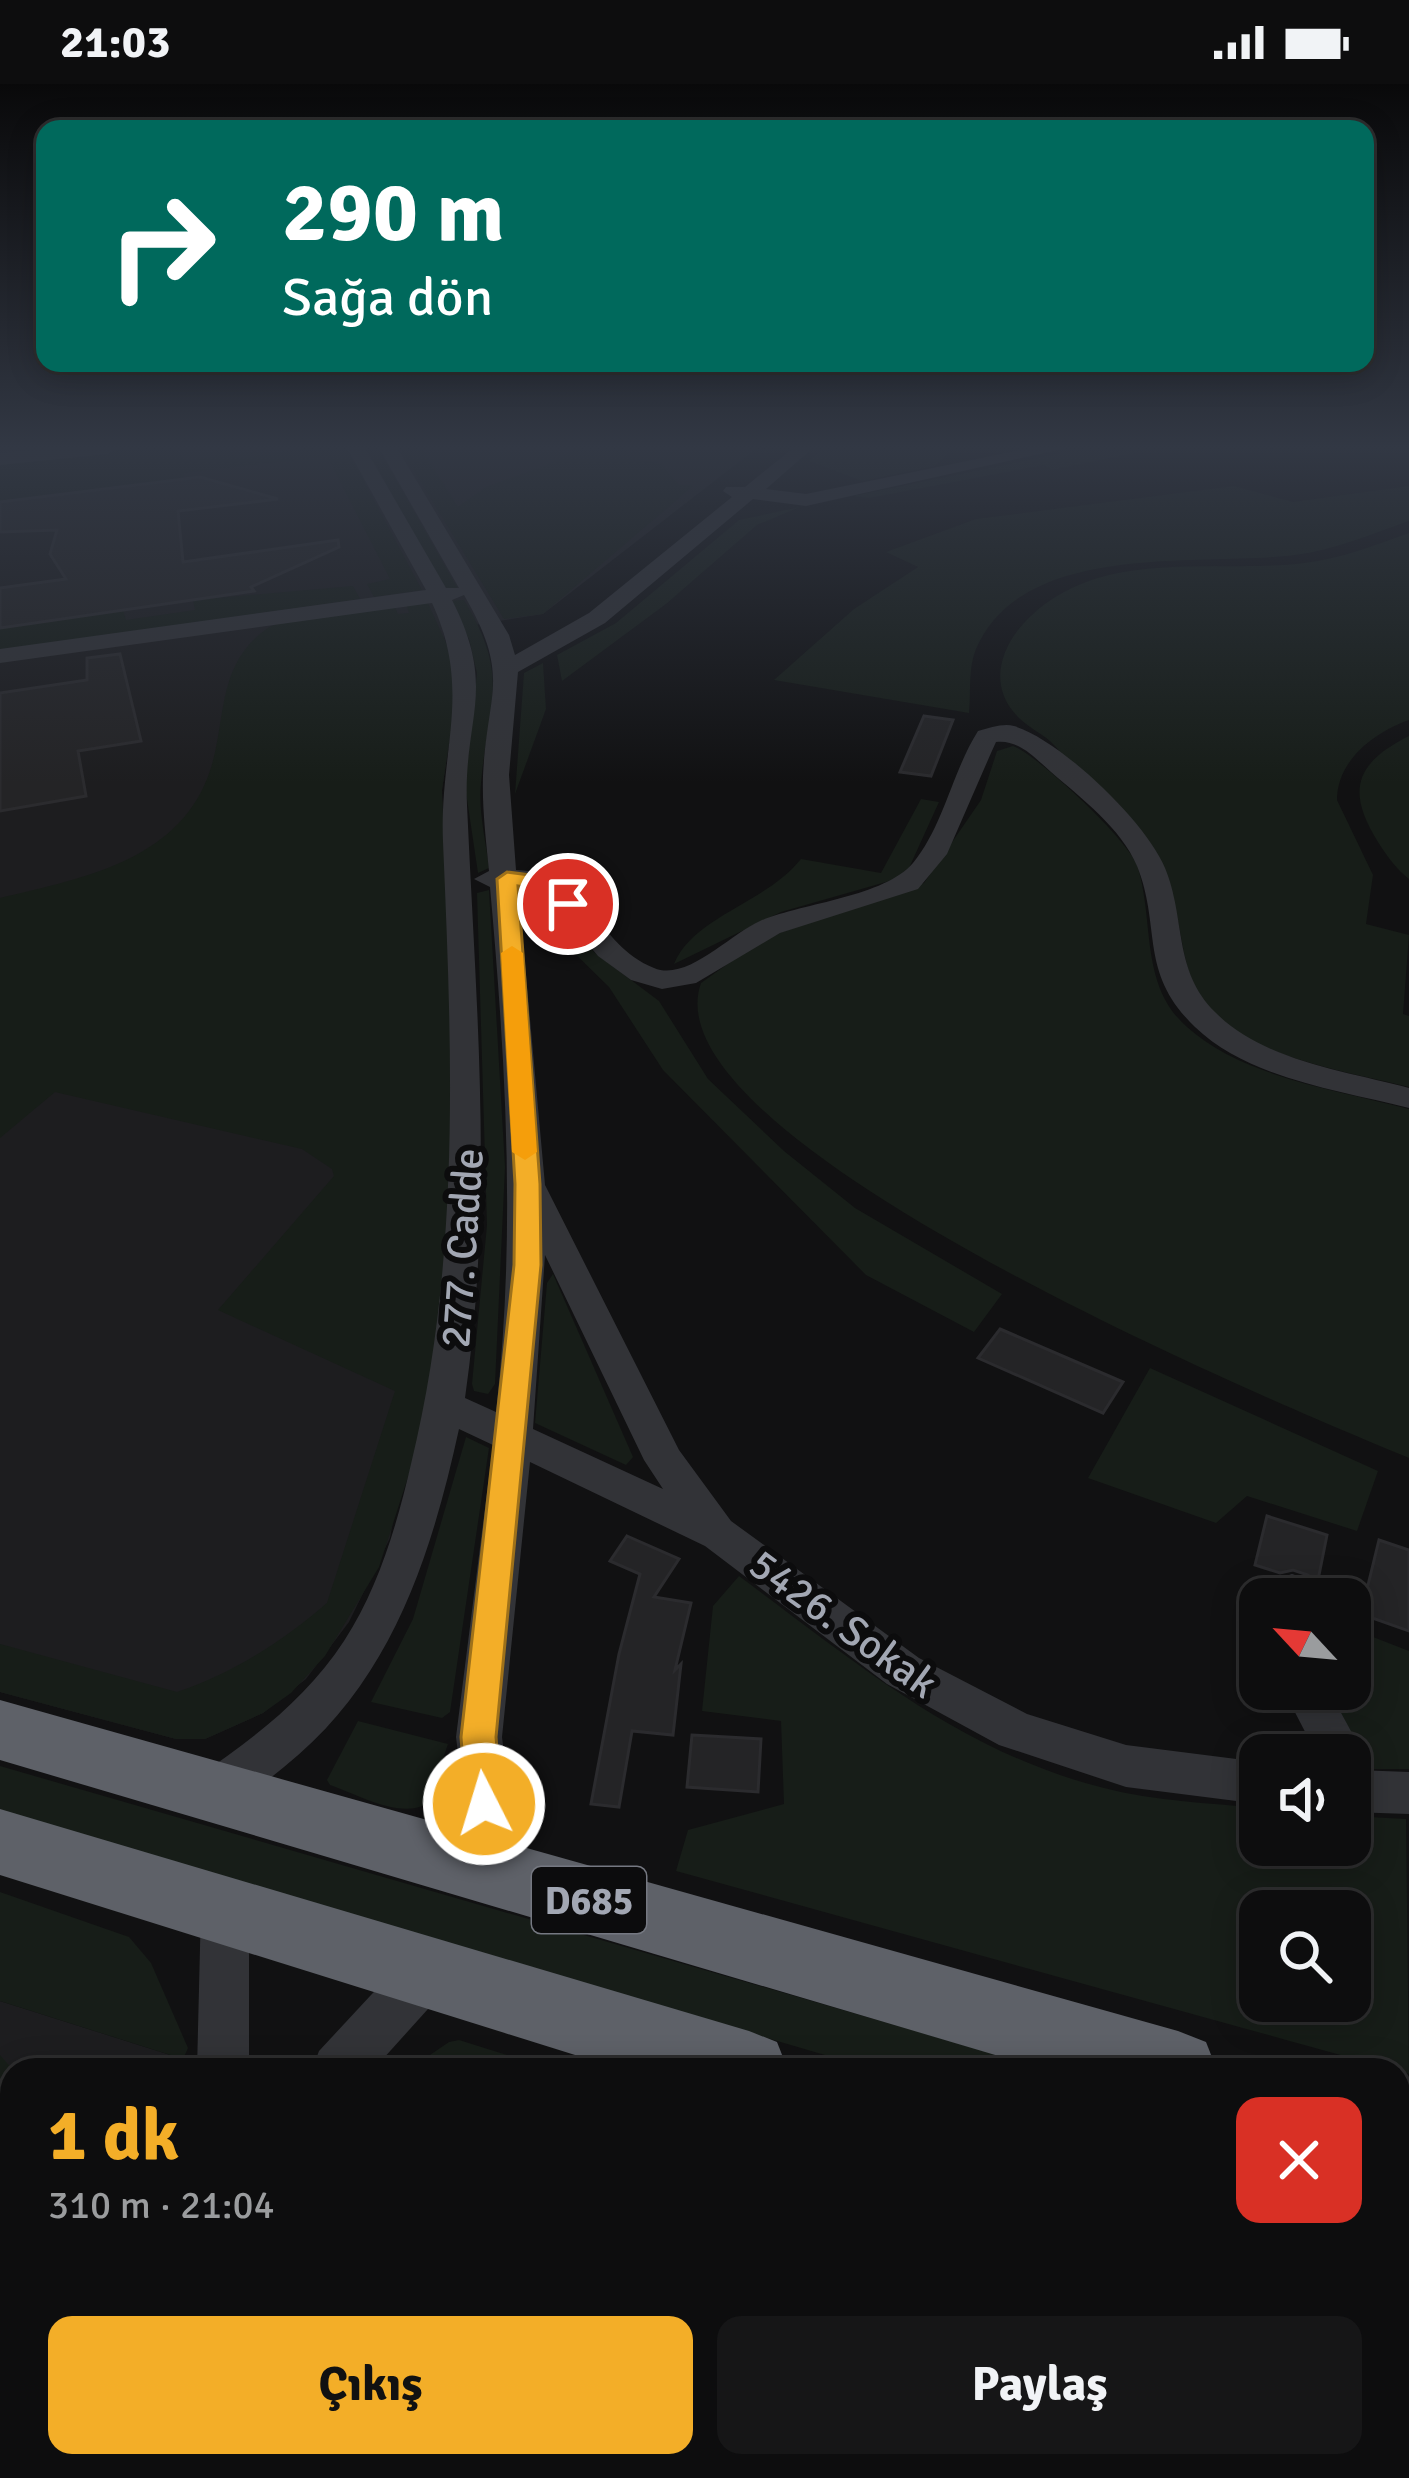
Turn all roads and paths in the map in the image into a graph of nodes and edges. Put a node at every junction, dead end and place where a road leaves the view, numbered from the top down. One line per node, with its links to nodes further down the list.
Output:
1 (417, 560): 6 (street, 277. Cadde)
2 (454, 560): 5 (street, 277. Cadde)
3 (636, 560): 7 (street)
4 (668, 560): 9 (street)
5 (472, 590): 6 (street); 7 (street, 277. Cadde)
6 (436, 595): 8 (street); 11 (street, 277. Cadde)
7 (516, 628): 9 (street, 277. Cadde)
8 (0, 656)
9 (508, 668): 10 (street, 277. Cadde)
10 (507, 879): 11 (street); 12 (street); 13 (street, 277. Cadde)
11 (460, 880): 14 (street, 277. Cadde)
12 (1409, 1098)
13 (527, 1184): 15 (street, 277. Cadde); 16 (street)
14 (447, 1406): 15 (street, 5426. Sokak); 19 (street, 277. Cadde)
15 (512, 1437): 16 (street, 5426. Sokak); 21 (street, 277. Cadde)
16 (720, 1534): 18 (street, 5426. Sokak)
17 (0, 1730): 19 (highway, D685)
18 (1239, 1780)
19 (215, 1790): 21 (highway, D685)
20 (0, 1842): 22 (highway)
21 (515, 1879): 27 (highway, D685)
22 (225, 1907): 23 (highway); 24 (street)
23 (428, 1971): 25 (street); 26 (highway)
24 (223, 2058)
25 (349, 2058)
26 (710, 2058)
27 (1136, 2058)

